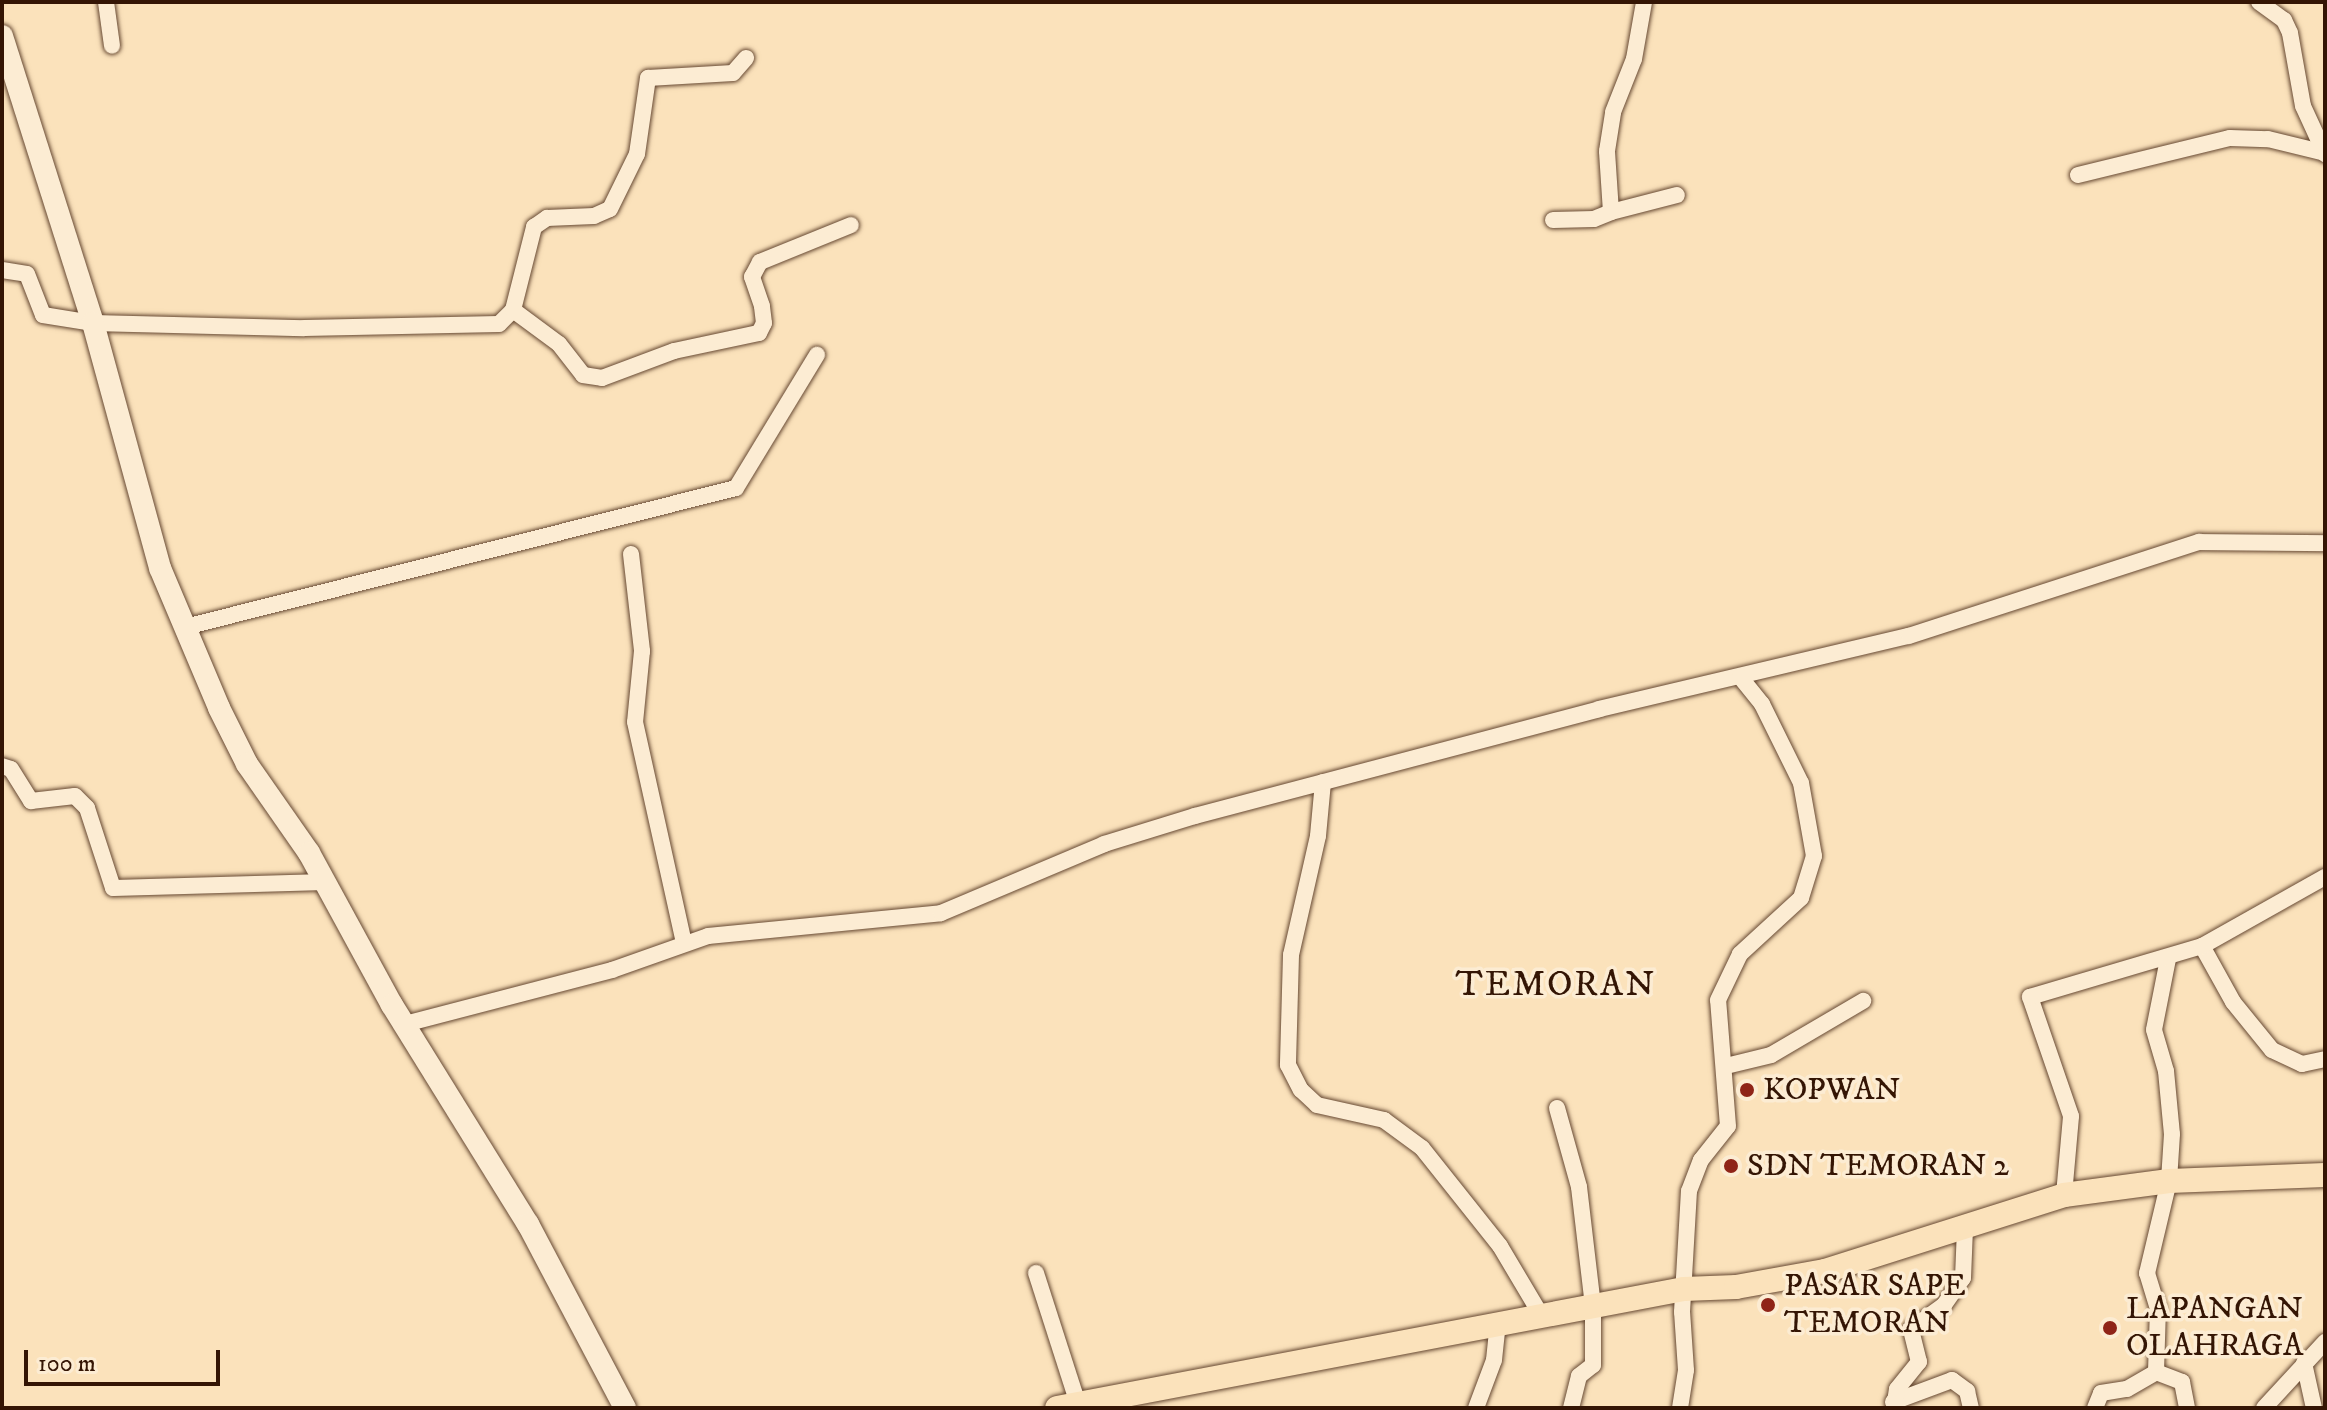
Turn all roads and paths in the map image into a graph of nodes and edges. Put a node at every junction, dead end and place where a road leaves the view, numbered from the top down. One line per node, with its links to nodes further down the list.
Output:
1 (106, 2): 5 (street)
2 (1644, 2): 10 (street)
3 (2259, 2): 7 (street)
4 (2, 36): 15 (street)
5 (112, 46)
6 (746, 58): 14 (street)
7 (2325, 154): 8 (street)
8 (2078, 175)
9 (1677, 195): 10 (street)
10 (1611, 212): 11 (street)
11 (1553, 220)
12 (851, 225): 14 (street)
13 (2, 270): 15 (street)
14 (513, 310): 15 (street)
15 (93, 323): 19 (street)
16 (817, 355): 19 (street)
17 (2325, 543): 20 (street)
18 (631, 554): 25 (street)
19 (185, 627): 24 (street)
20 (1740, 677): 22 (street); 31 (street)
21 (2, 766): 24 (street)
22 (1323, 782): 25 (street); 40 (street)
23 (2325, 877): 26 (street)
24 (326, 882): 29 (street)
25 (684, 943): 29 (street)
26 (2202, 946): 27 (street); 30 (street)
27 (2168, 959): 34 (street); 35 (street)
28 (1863, 1001): 31 (street)
29 (405, 1024): 47 (street)
30 (2325, 1059)
31 (1726, 1066): 38 (street)
32 (1557, 1108): 39 (street)
33 (2325, 1175): 34 (main road)
34 (2169, 1181): 35 (main road); 44 (street)
35 (2064, 1195): 36 (main road)
36 (1965, 1229): 38 (main road); 45 (street)
37 (1036, 1273): 46 (street)
38 (1684, 1289): 39 (main road); 50 (street)
39 (1593, 1306): 40 (main road); 49 (street)
40 (1541, 1315): 41 (main road)
41 (1498, 1324): 46 (main road); 48 (street)
42 (2325, 1342): 43 (street)
43 (2304, 1363): 54 (street); 55 (street)
44 (2156, 1372): 52 (street); 53 (street)
45 (1893, 1405): 51 (street)
46 (1067, 1406)
47 (625, 1408)
48 (1476, 1408)
49 (1571, 1408)
50 (1680, 1408)
51 (1971, 1408)
52 (2095, 1408)
53 (2187, 1408)
54 (2264, 1408)
55 (2314, 1408)

